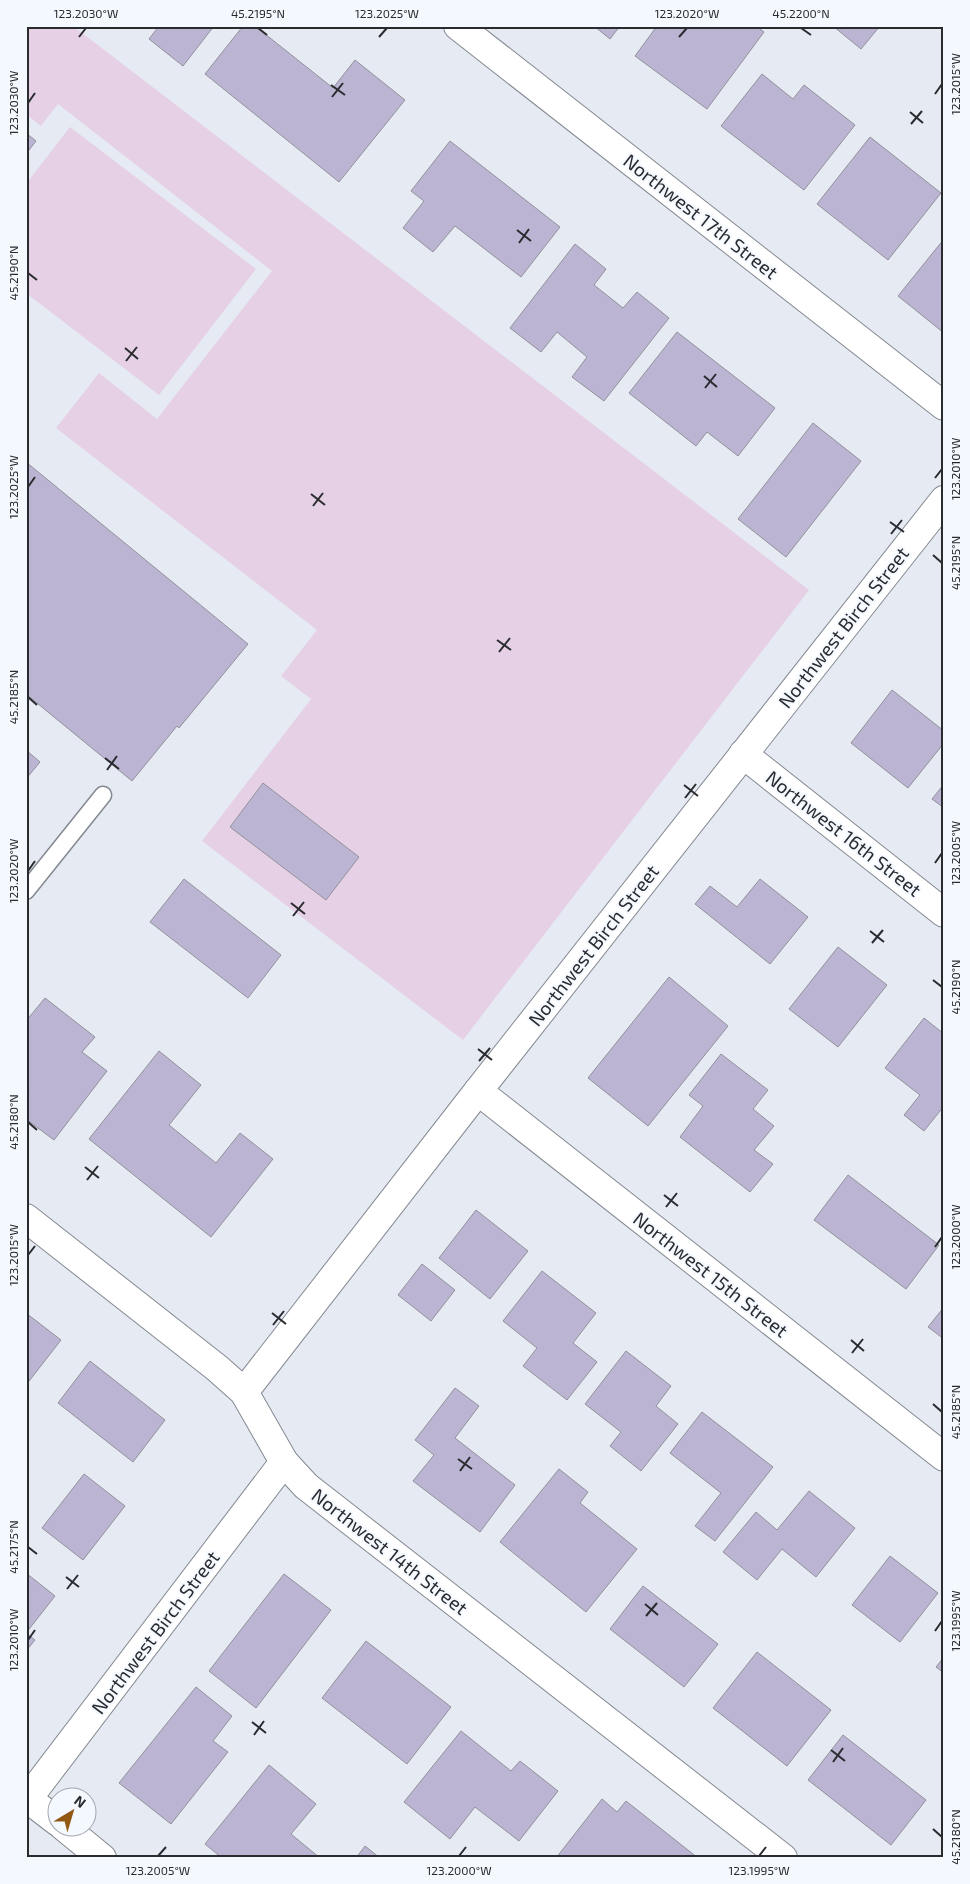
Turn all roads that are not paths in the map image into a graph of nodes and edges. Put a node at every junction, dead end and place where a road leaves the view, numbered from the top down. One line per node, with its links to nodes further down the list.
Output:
1 (458, 26): 2 (street, Northwest 17th Street)
2 (944, 406)
3 (944, 500): 4 (street, Northwest Birch Street)
4 (743, 754): 7 (street, Northwest 16th Street); 8 (street, Northwest Birch Street)
5 (103, 795): 6 (lane)
6 (26, 891)
7 (944, 912)
8 (478, 1091): 10 (street, Northwest Birch Street); 11 (street, Northwest 15th Street)
9 (26, 1218): 10 (street, Northwest 14th Street)
10 (244, 1392): 12 (street, Northwest 14th Street)
11 (944, 1457)
12 (284, 1462): 13 (street, Northwest Birch Street); 17 (street, Northwest 14th Street)
13 (27, 1800): 14 (street)
14 (48, 1815)
15 (75, 1836): 16 (street)
16 (102, 1858)
17 (782, 1858)

